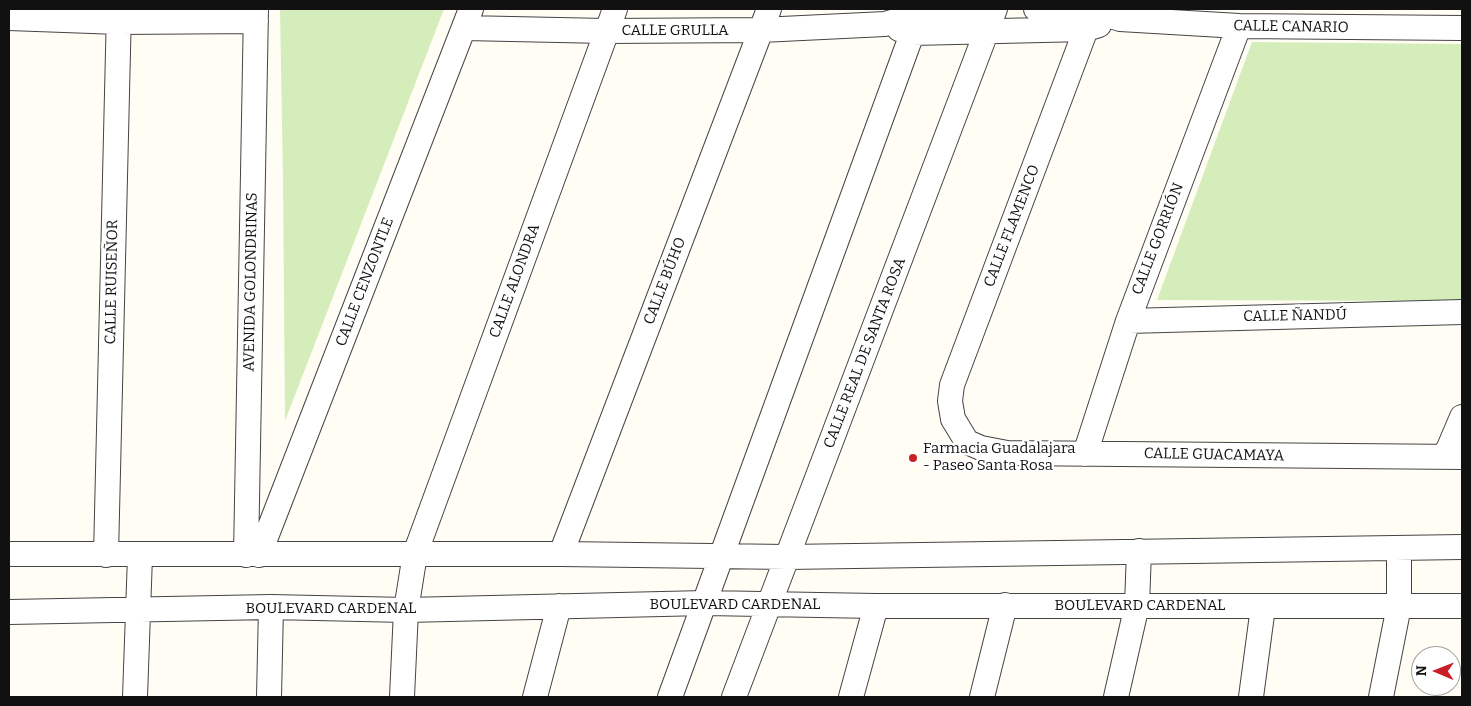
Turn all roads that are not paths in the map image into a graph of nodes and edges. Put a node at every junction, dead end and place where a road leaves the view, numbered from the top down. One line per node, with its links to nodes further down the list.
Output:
1 (615, 9): 14 (street, CALLE ALONDRA)
2 (1036, 9): 3 (street)
3 (1072, 9)
4 (256, 15): 5 (street); 28 (street, AVENIDA GOLONDRINAS)
5 (119, 16): 8 (street); 27 (street, CALLE RUISEÑOR)
6 (988, 16): 7 (street, CALLE CANARIO); 11 (street, CALLE CANARIO); 31 (street, CALLE REAL DE SANTA ROSA)
7 (1087, 16): 12 (street, CALLE CANARIO); 18 (street, CALLE FLAMENCO)
8 (9, 18)
9 (468, 19): 14 (street, CALLE GRULLA); 28 (street, CALLE CENZONTLE)
10 (765, 19): 11 (street, CALLE GRULLA); 14 (street, CALLE GRULLA); 26 (street, CALLE BÚHO)
11 (917, 19): 30 (street)
12 (1238, 26): 13 (street, CALLE CANARIO); 16 (street, CALLE GORRIÓN)
13 (1462, 28)
14 (606, 32): 25 (street, CALLE ALONDRA)
15 (1462, 312): 16 (street, CALLE ÑANDÚ)
16 (1128, 321): 19 (street, CALLE GORRIÓN)
17 (1462, 417): 20 (street)
18 (967, 442): 19 (street, CALLE GUACAMAYA)
19 (1085, 454): 20 (street, CALLE GUACAMAYA)
20 (1454, 457)
21 (1462, 547): 22 (street)
22 (1399, 548): 23 (street); 38 (street)
23 (1139, 551): 31 (street); 34 (street)
24 (9, 554): 27 (street)
25 (415, 554): 26 (street); 28 (street); 42 (street, CALLE ALONDRA)
26 (561, 554): 30 (street)
27 (106, 555): 29 (street)
28 (252, 555): 29 (street)
29 (140, 556): 43 (street)
30 (721, 556): 31 (street); 32 (street)
31 (787, 557): 33 (street, CALLE REAL DE SANTA ROSA)
32 (705, 603): 33 (street, BOULEVARD CARDENAL); 35 (street, BOULEVARD CARDENAL); 49 (street)
33 (771, 603): 36 (street, BOULEVARD CARDENAL); 50 (street, CALLE REAL DE SANTA ROSA)
34 (1137, 605): 37 (street, BOULEVARD CARDENAL); 41 (street, BOULEVARD CARDENAL); 53 (street)
35 (560, 606): 42 (street, BOULEVARD CARDENAL); 48 (street)
36 (876, 606): 37 (street, BOULEVARD CARDENAL); 51 (street)
37 (1005, 606): 52 (street)
38 (1398, 606): 39 (street, BOULEVARD CARDENAL); 41 (street, BOULEVARD CARDENAL); 55 (street)
39 (1462, 606)
40 (271, 607): 42 (street, BOULEVARD CARDENAL); 43 (street, BOULEVARD CARDENAL); 46 (street)
41 (1263, 607): 54 (street)
42 (406, 610): 47 (street, CALLE ALONDRA)
43 (139, 611): 44 (street, BOULEVARD CARDENAL); 45 (street)
44 (9, 612)
45 (135, 697)
46 (269, 697)
47 (402, 697)
48 (535, 697)
49 (670, 697)
50 (734, 697)
51 (851, 697)
52 (982, 697)
53 (1116, 697)
54 (1250, 697)
55 (1382, 697)

